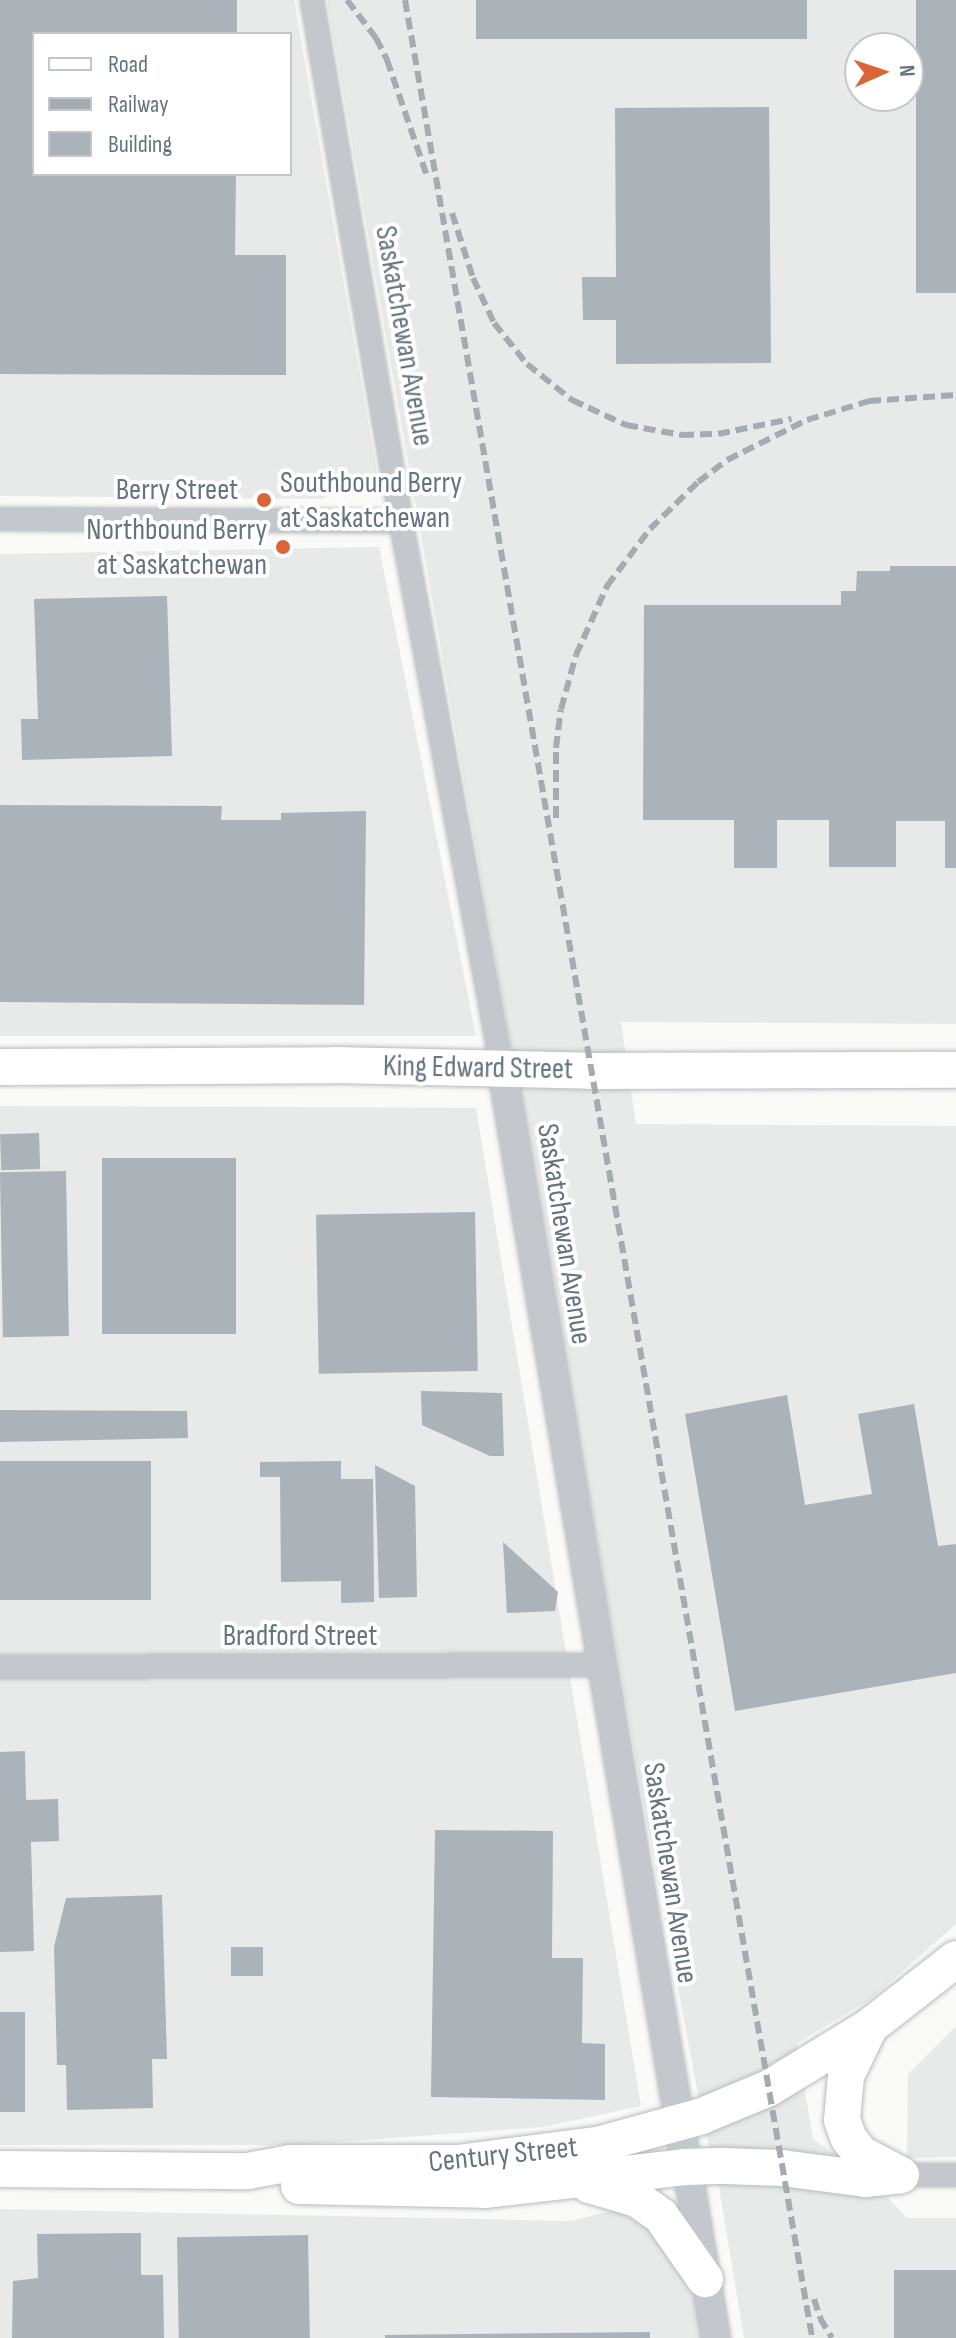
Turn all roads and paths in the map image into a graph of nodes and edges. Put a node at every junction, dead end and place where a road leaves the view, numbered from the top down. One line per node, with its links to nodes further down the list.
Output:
1 (312, 0): 3 (street, Saskatchewan Avenue)
2 (0, 519): 3 (street, Berry Street)
3 (401, 521): 5 (street, Saskatchewan Avenue)
4 (0, 1067): 5 (main road, King Edward Street)
5 (502, 1068): 6 (main road, King Edward Street); 7 (street, Saskatchewan Avenue)
6 (956, 1070)
7 (601, 1665): 8 (street, Bradford Street); 11 (street, Saskatchewan Avenue)
8 (0, 1667)
9 (956, 1959): 10 (main road, Century Street)
10 (869, 2027): 11 (main road, Century Street); 15 (main road)
11 (677, 2124): 12 (street, Saskatchewan Avenue); 14 (main road, Century Street)
12 (685, 2167): 15 (main road); 17 (main road); 18 (street, Saskatchewan Avenue)
13 (0, 2169): 14 (main road, Century Street)
14 (248, 2171): 17 (main road)
15 (901, 2175): 16 (street)
16 (956, 2175)
17 (572, 2182): 18 (main road)
18 (705, 2279): 19 (street, Saskatchewan Avenue)
19 (716, 2338)

